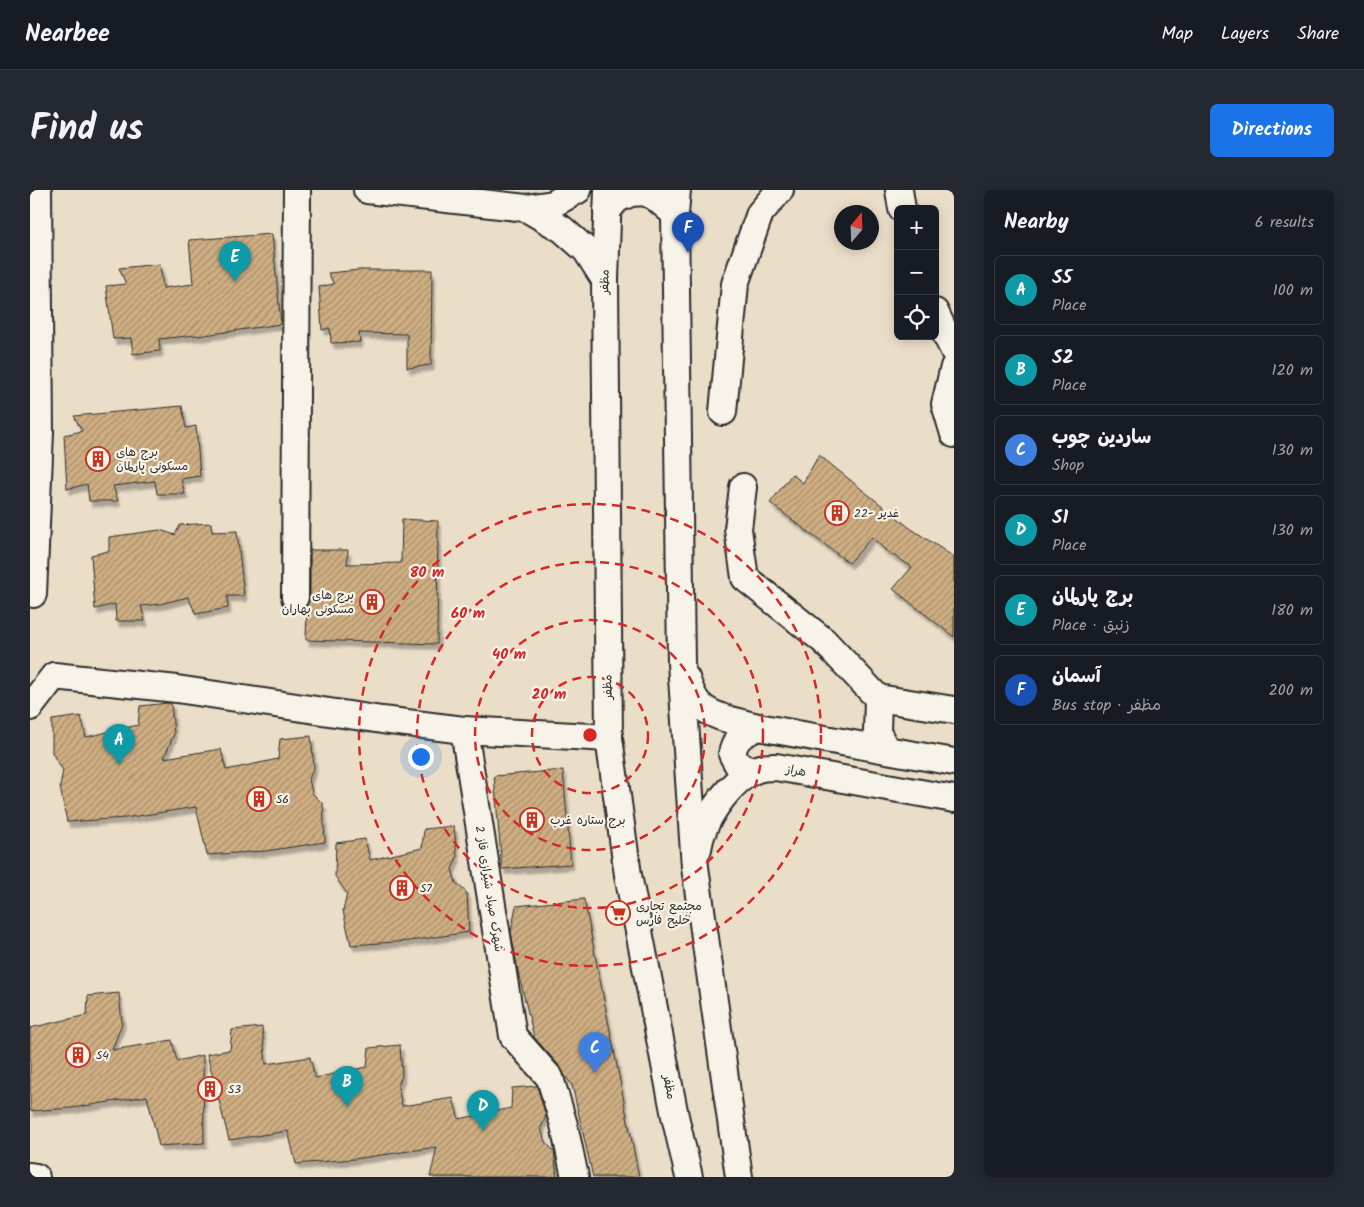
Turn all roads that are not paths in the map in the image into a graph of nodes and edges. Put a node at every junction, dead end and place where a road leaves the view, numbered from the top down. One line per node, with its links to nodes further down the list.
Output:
1 (38, 190): 14 (street)
2 (297, 190): 20 (street)
3 (367, 190): 10 (street)
4 (578, 190): 10 (street)
5 (780, 190): 16 (street)
6 (899, 190): 9 (street)
7 (607, 200): 8 (street); 11 (street, مظفر)
8 (676, 202): 21 (street)
9 (901, 205)
10 (526, 208): 11 (street)
11 (605, 280): 27 (street, مظفر)
12 (939, 320): 13 (street)
13 (954, 351)
14 (35, 367): 19 (street)
15 (954, 367): 17 (street)
16 (723, 412)
17 (954, 434)
18 (743, 487): 22 (street)
19 (30, 593)
20 (295, 597)
21 (681, 662): 25 (street); 33 (street)
22 (878, 698): 24 (street); 28 (street); 29 (street)
23 (30, 707): 26 (street)
24 (954, 710)
25 (758, 727): 28 (street); 31 (street)
26 (464, 730): 27 (street); 36 (street, شهرک صیاد شیرازی فاز 2)
27 (609, 738): 37 (street, مظفر)
28 (851, 743): 29 (street)
29 (886, 750): 30 (street)
30 (954, 762)
31 (751, 771): 32 (street, هراز); 33 (street)
32 (954, 799)
33 (695, 867): 38 (street)
34 (30, 1176): 35 (street)
35 (36, 1177)
36 (575, 1177)
37 (690, 1177)
38 (739, 1177)

